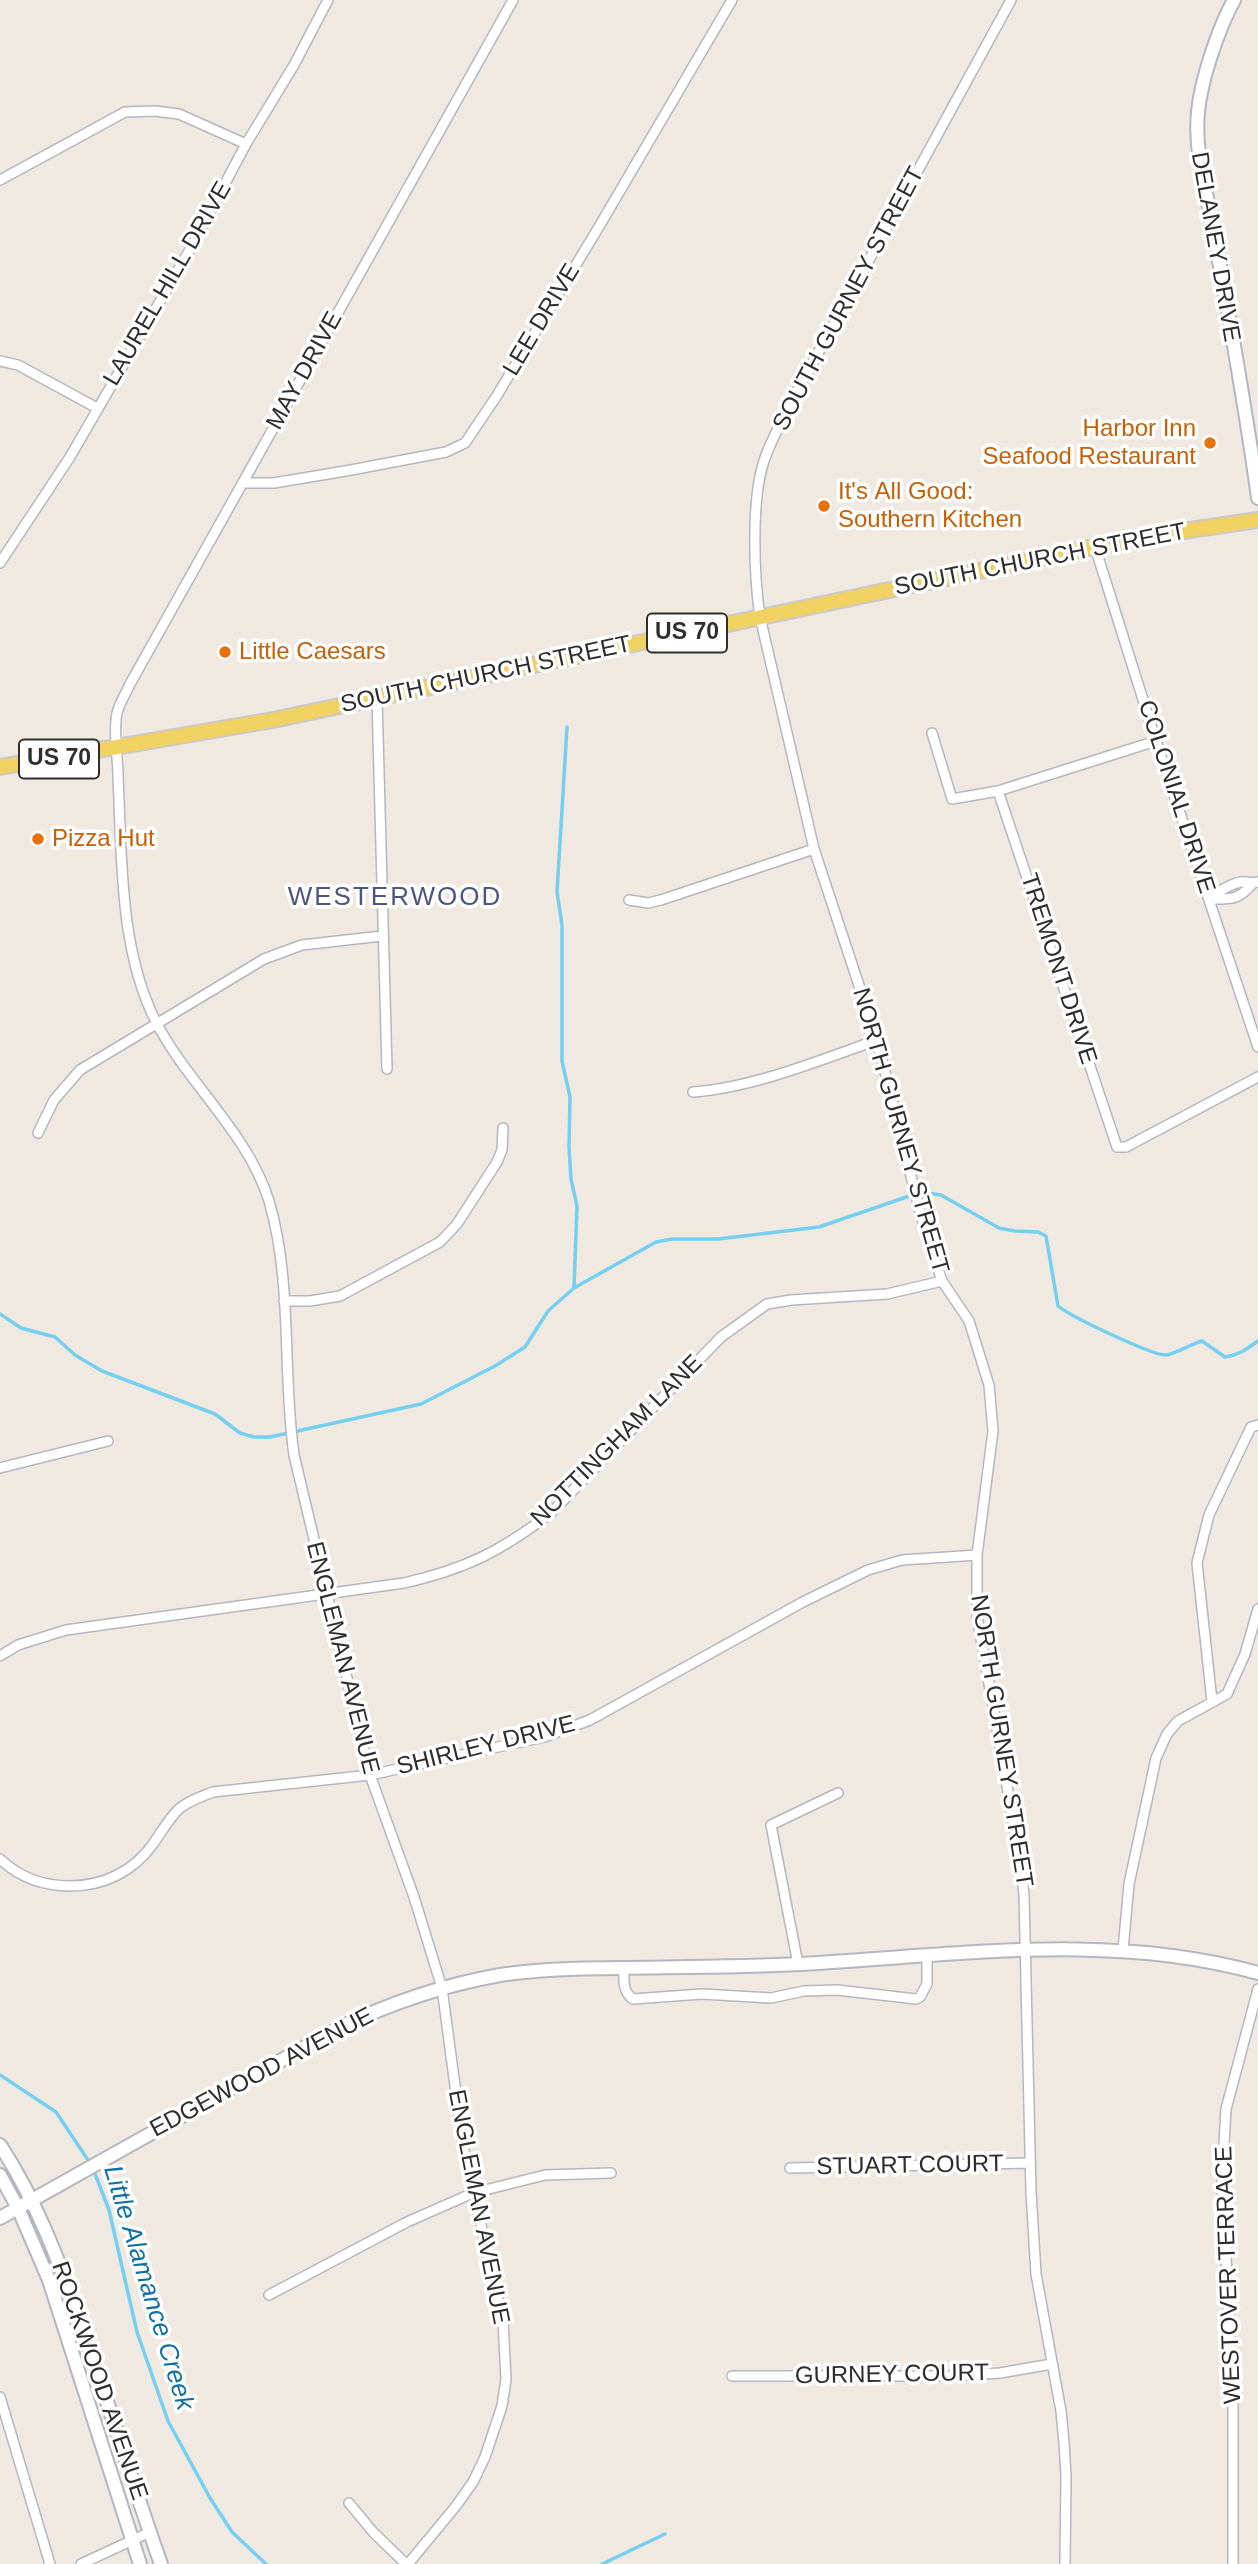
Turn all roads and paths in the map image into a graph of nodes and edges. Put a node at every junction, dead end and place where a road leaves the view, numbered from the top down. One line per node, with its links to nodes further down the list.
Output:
1 (328, 0): 6 (street, LAUREL HILL DRIVE)
2 (513, 0): 10 (street, MAY DRIVE)
3 (733, 0): 10 (street, LEE DRIVE)
4 (1011, 0): 15 (street, SOUTH GURNEY STREET)
5 (1234, 0): 11 (street, DELANEY DRIVE)
6 (246, 144): 7 (street); 9 (street, LAUREL HILL DRIVE)
7 (0, 180)
8 (0, 361): 9 (street)
9 (97, 408): 14 (street, LAUREL HILL DRIVE)
10 (243, 483): 19 (street, MAY DRIVE)
11 (1258, 498)
12 (1258, 520): 13 (main road, SOUTH CHURCH STREET / US 70)
13 (1095, 547): 15 (main road, SOUTH CHURCH STREET / US 70); 18 (street, COLONIAL DRIVE)
14 (0, 563)
15 (760, 617): 16 (main road, SOUTH CHURCH STREET / US 70); 22 (street, NORTH GURNEY STREET)
16 (377, 698): 19 (main road, SOUTH CHURCH STREET / US 70); 26 (street)
17 (932, 733): 21 (street)
18 (1156, 741): 21 (street); 24 (street, COLONIAL DRIVE)
19 (117, 749): 20 (main road, SOUTH CHURCH STREET / US 70); 27 (street, ENGLEMAN AVENUE)
20 (0, 767)
21 (998, 791): 31 (street, TREMONT DRIVE)
22 (814, 849): 25 (street); 28 (street, NORTH GURNEY STREET)
23 (1255, 883): 24 (street)
24 (1209, 898): 29 (street, COLONIAL DRIVE)
25 (629, 900)
26 (382, 936): 27 (street); 30 (street)
27 (156, 1022): 34 (street); 36 (street, ENGLEMAN AVENUE)
28 (877, 1040): 32 (street); 35 (street, NORTH GURNEY STREET)
29 (1258, 1047)
30 (387, 1069)
31 (1258, 1077)
32 (693, 1092)
33 (503, 1128): 36 (street)
34 (38, 1133)
35 (942, 1282): 40 (street, NORTH GURNEY STREET); 41 (street, NOTTINGHAM LANE)
36 (284, 1301): 41 (street, ENGLEMAN AVENUE)
37 (1258, 1425): 44 (street)
38 (108, 1441): 39 (street)
39 (0, 1468)
40 (977, 1555): 45 (street, SHIRLEY DRIVE); 49 (street, NORTH GURNEY STREET)
41 (326, 1594): 43 (street, NOTTINGHAM LANE); 45 (street, ENGLEMAN AVENUE)
42 (1258, 1609): 44 (street)
43 (0, 1656)
44 (1212, 1701): 48 (street)
45 (370, 1775): 47 (street, SHIRLEY DRIVE); 54 (street, ENGLEMAN AVENUE)
46 (838, 1793): 51 (street)
47 (0, 1860)
48 (1123, 1950): 49 (street, EDGEWOOD AVENUE); 53 (street, EDGEWOOD AVENUE)
49 (1027, 1951): 50 (street, EDGEWOOD AVENUE); 57 (street, NORTH GURNEY STREET)
50 (927, 1956): 51 (street, EDGEWOOD AVENUE); 52 (street)
51 (798, 1964): 52 (street, EDGEWOOD AVENUE)
52 (624, 1968): 54 (street, EDGEWOOD AVENUE)
53 (1258, 1973)
54 (442, 1989): 61 (street, ENGLEMAN AVENUE); 62 (street, EDGEWOOD AVENUE)
55 (1258, 1989): 78 (street, WESTOVER TERRACE)
56 (0, 2146): 62 (street, ROCKWOOD AVENUE)
57 (1030, 2163): 58 (street, STUART COURT); 66 (street, NORTH GURNEY STREET)
58 (790, 2168)
59 (611, 2173): 61 (street)
60 (0, 2175): 63 (street, ROCKWOOD AVENUE)
61 (472, 2193): 65 (street); 76 (street, ENGLEMAN AVENUE)
62 (33, 2199): 63 (street, EDGEWOOD AVENUE); 70 (street, ROCKWOOD AVENUE)
63 (18, 2208): 64 (street, EDGEWOOD AVENUE); 71 (street, ROCKWOOD AVENUE)
64 (0, 2218)
65 (269, 2295)
66 (1052, 2364): 67 (street, GURNEY COURT); 77 (street, NORTH GURNEY STREET)
67 (732, 2376)
68 (0, 2397): 72 (street)
69 (349, 2503): 76 (street)
70 (149, 2532): 71 (street); 75 (street, ROCKWOOD AVENUE)
71 (132, 2541): 73 (street); 74 (street, ROCKWOOD AVENUE)
72 (50, 2564)
73 (81, 2564)
74 (140, 2564)
75 (161, 2564)
76 (407, 2564)
77 (1065, 2564)
78 (1233, 2564)

